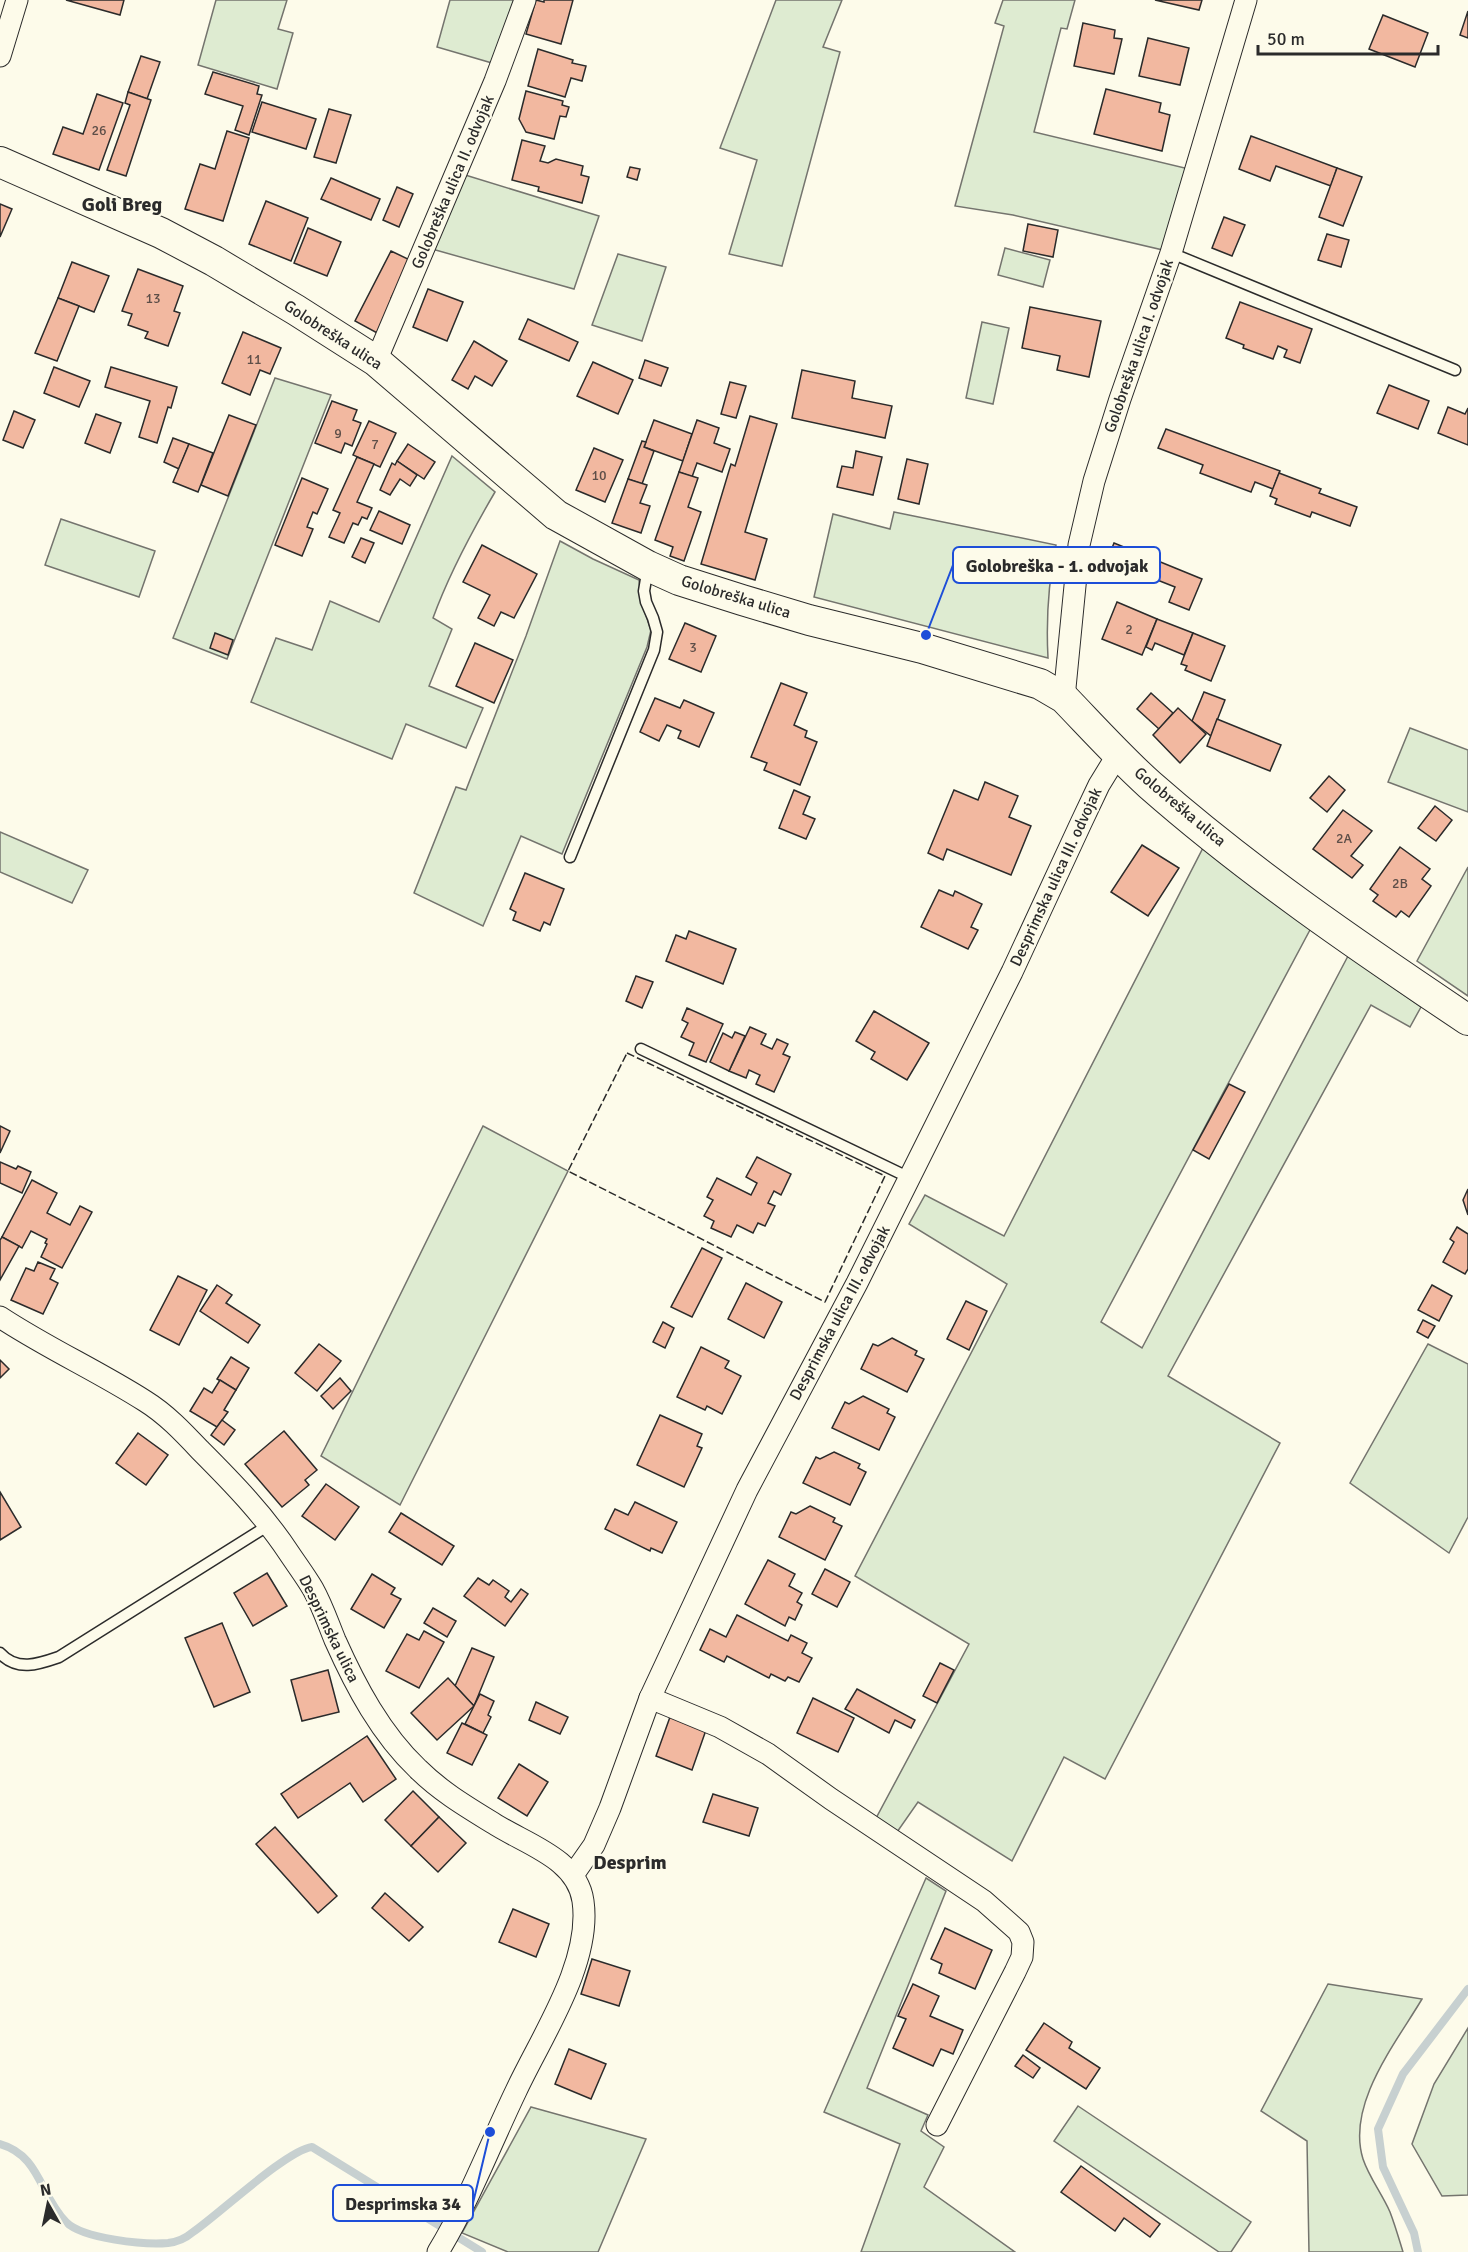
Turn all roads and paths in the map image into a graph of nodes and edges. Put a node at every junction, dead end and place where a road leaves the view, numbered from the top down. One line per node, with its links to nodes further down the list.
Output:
1 (16, 0): 4 (street)
2 (525, 0): 7 (street, Golobreška ulica II. odvojak)
3 (1246, 0): 6 (street, Golobreška ulica I. odvojak)
4 (0, 56)
5 (0, 162): 7 (street, Golobreška ulica)
6 (1171, 252): 8 (lane); 10 (street, Golobreška ulica I. odvojak)
7 (376, 361): 9 (street, Golobreška ulica)
8 (1455, 370)
9 (648, 566): 10 (street, Golobreška ulica); 12 (lane)
10 (1064, 698): 11 (street, Golobreška ulica)
11 (1118, 754): 13 (street, Golobreška ulica); 15 (street, Desprimska ulica III. odvojak)
12 (570, 857)
13 (1468, 1020)
14 (641, 1049): 15 (lane)
15 (910, 1178): 19 (street, Desprimska ulica III. odvojak)
16 (0, 1317): 17 (street, Desprimska ulica)
17 (269, 1525): 18 (lane); 20 (street, Desprimska ulica)
18 (0, 1653)
19 (650, 1698): 20 (street, Desprimska ulica III. odvojak); 21 (street)
20 (573, 1875): 22 (street)
21 (937, 2125)
22 (438, 2252)

